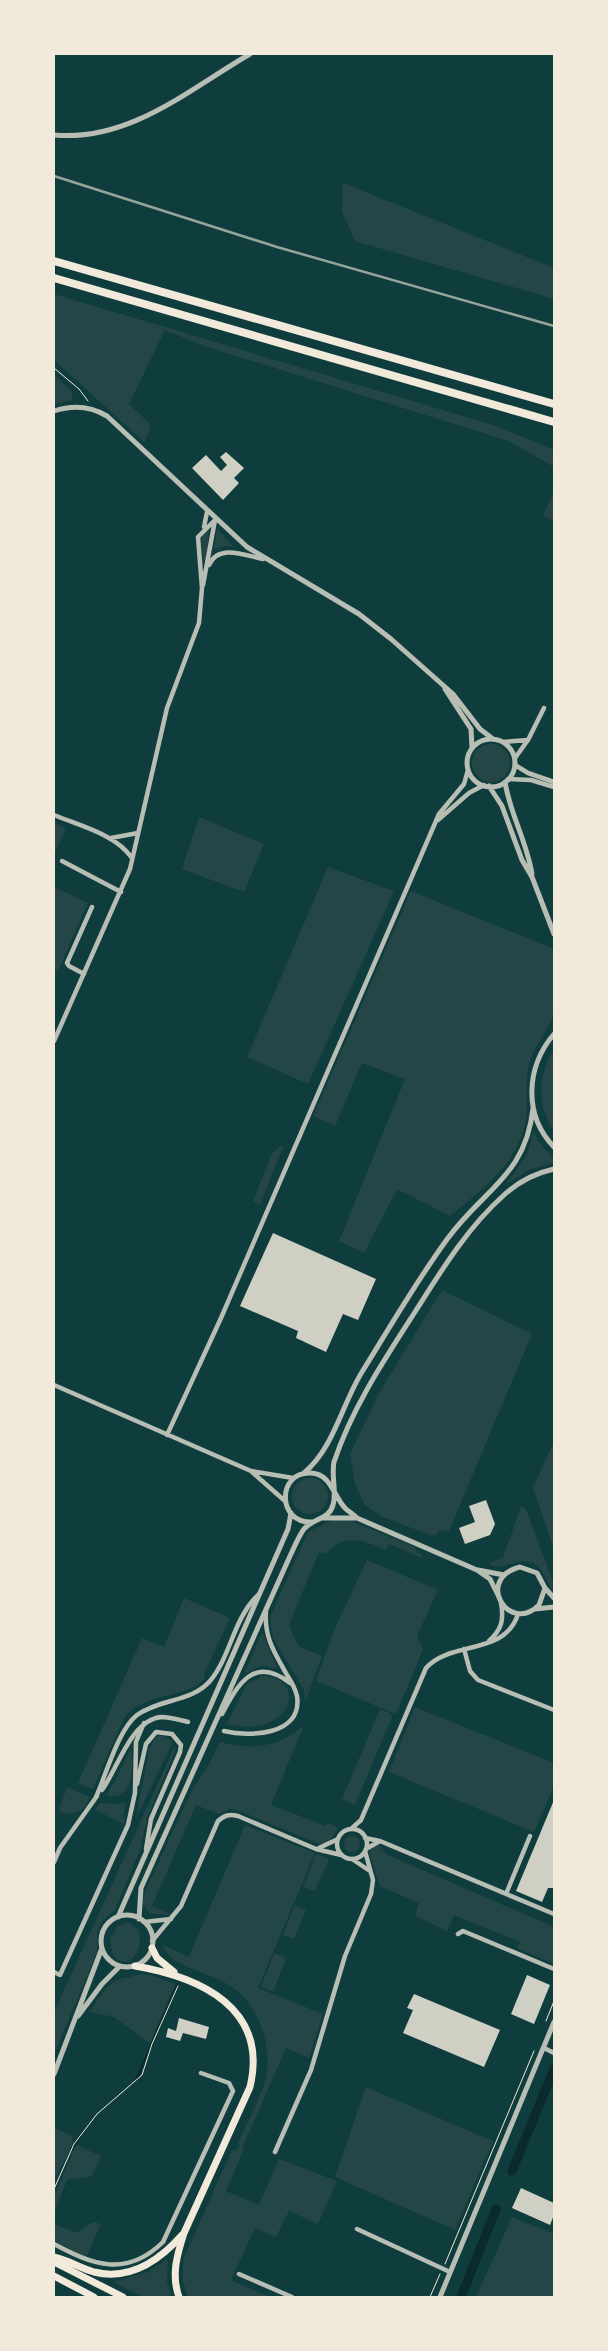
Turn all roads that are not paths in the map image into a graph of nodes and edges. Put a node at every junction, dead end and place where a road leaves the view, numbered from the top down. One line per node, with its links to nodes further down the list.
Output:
1 (250, 54): 2 (street)
2 (54, 135)
3 (54, 261): 5 (highway)
4 (54, 278): 7 (highway)
5 (554, 404)
6 (54, 411): 8 (street)
7 (554, 422)
8 (207, 512): 9 (street); 10 (street)
9 (215, 520): 10 (street); 11 (street); 12 (street)
10 (201, 532): 13 (street)
11 (263, 559): 12 (street); 14 (street)
12 (207, 571): 13 (street)
13 (202, 588): 29 (street)
14 (445, 688): 16 (street); 19 (street)
15 (544, 708): 17 (street)
16 (493, 739): 18 (street); 19 (street)
17 (528, 740): 18 (street); 20 (street)
18 (503, 742): 20 (street)
19 (472, 748): 22 (street)
20 (515, 758): 21 (street)
21 (515, 765): 23 (street); 24 (street)
22 (468, 770): 25 (street); 28 (street)
23 (507, 780): 25 (street); 26 (street); 33 (street)
24 (554, 782)
25 (486, 786): 28 (street); 33 (street)
26 (554, 787)
27 (54, 815): 30 (street)
28 (437, 821): 44 (street)
29 (138, 833): 30 (street); 31 (street)
30 (110, 838): 31 (street)
31 (132, 858): 34 (street)
32 (62, 861): 34 (street)
33 (532, 877): 36 (street)
34 (121, 892): 37 (street)
35 (92, 907): 37 (street)
36 (554, 934)
37 (84, 974): 39 (street)
38 (554, 1034): 40 (street)
39 (54, 1041)
40 (533, 1108): 41 (street); 46 (street)
41 (554, 1147)
42 (554, 1170): 48 (street)
43 (54, 1385): 44 (street)
44 (167, 1435): 45 (street)
45 (251, 1471): 47 (street); 49 (street)
46 (304, 1473): 47 (street); 48 (street)
47 (293, 1478): 49 (street)
48 (334, 1491): 51 (street); 52 (street)
49 (285, 1501): 50 (street)
50 (291, 1513): 53 (street); 57 (street)
51 (323, 1518): 52 (street); 53 (street)
52 (357, 1518): 54 (street)
53 (314, 1522): 62 (street)
54 (477, 1570): 55 (street); 58 (street)
55 (504, 1575): 56 (street); 58 (street)
56 (545, 1588): 59 (street); 63 (street)
57 (259, 1594): 74 (street); 83 (street)
58 (498, 1595): 60 (street)
59 (554, 1598)
60 (501, 1603): 64 (street); 65 (street)
61 (554, 1607): 63 (street)
62 (266, 1610): 67 (street); 72 (street)
63 (535, 1610): 64 (street)
64 (518, 1614): 65 (street)
65 (485, 1645): 66 (street)
66 (464, 1649): 68 (street); 75 (street)
67 (293, 1685): 71 (street); 72 (street)
68 (554, 1710)
69 (188, 1722): 70 (street)
70 (144, 1723): 73 (street); 74 (street)
71 (224, 1731)
72 (210, 1735): 92 (street)
73 (135, 1793): 83 (street); 99 (street)
74 (96, 1797): 86 (street)
75 (361, 1820): 76 (street); 77 (street)
76 (352, 1829): 77 (street); 79 (street)
77 (364, 1836): 80 (street); 82 (street)
78 (530, 1836): 88 (street)
79 (338, 1839): 81 (street); 84 (street)
80 (380, 1840): 82 (street); 88 (street)
81 (316, 1848): 84 (street); 91 (street)
82 (365, 1850): 85 (street); 87 (street)
83 (146, 1852): 90 (street)
84 (341, 1855): 85 (street)
85 (352, 1859): 87 (street)
86 (54, 1862)
87 (370, 1871): 107 (street)
88 (506, 1894): 89 (street)
89 (554, 1914)
90 (118, 1917): 92 (street); 95 (street)
91 (173, 1919): 92 (street); 94 (street)
92 (141, 1920): 94 (street)
93 (458, 1934): 98 (street)
94 (152, 1944): 97 (street); 100 (highway)
95 (102, 1948): 96 (street); 101 (street)
96 (120, 1966): 97 (street); 101 (street)
97 (134, 1966): 100 (highway)
98 (554, 1969)
99 (54, 1972)
100 (178, 1976): 109 (highway)
101 (74, 2020): 106 (street)
102 (554, 2022): 103 (street)
103 (544, 2048): 104 (street); 113 (street)
104 (554, 2053)
105 (201, 2073): 110 (street)
106 (54, 2074)
107 (275, 2152)
108 (357, 2229): 113 (street)
109 (184, 2233): 111 (highway); 118 (highway)
110 (54, 2244)
111 (54, 2257)
112 (54, 2262): 117 (highway)
113 (450, 2272): 120 (street)
114 (239, 2274): 119 (street)
115 (54, 2276): 116 (highway)
116 (93, 2297)
117 (123, 2297)
118 (179, 2297)
119 (292, 2297)
120 (440, 2297)

